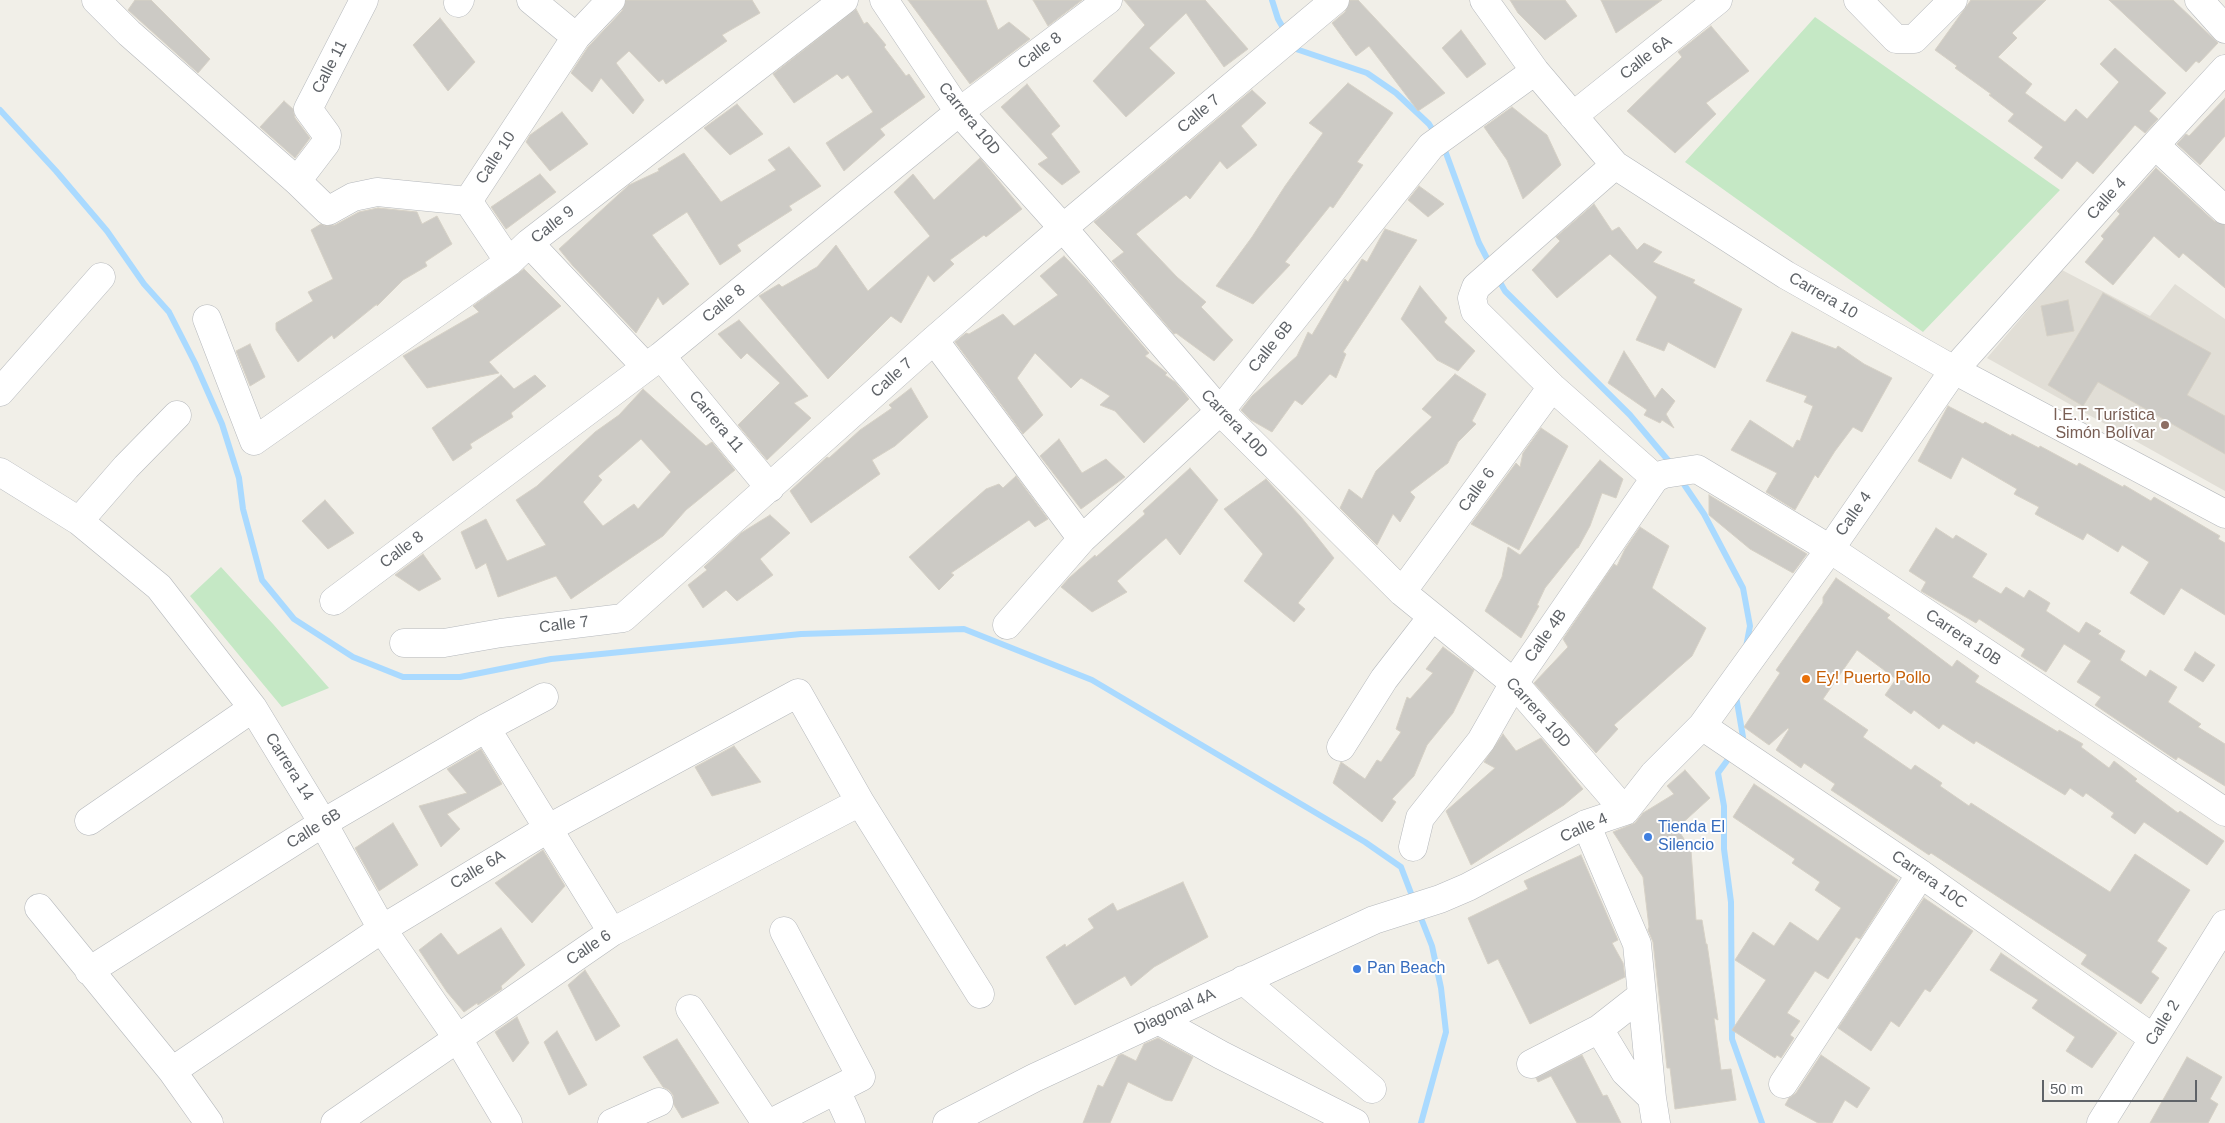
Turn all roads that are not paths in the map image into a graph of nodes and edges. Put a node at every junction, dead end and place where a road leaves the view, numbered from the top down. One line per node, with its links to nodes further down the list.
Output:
1 (96, 0): 22 (street)
2 (364, 0): 22 (street, Calle 11)
3 (531, 0): 15 (street)
4 (611, 0): 15 (street, Calle 10)
5 (844, 0): 26 (street, Calle 9)
6 (884, 0): 18 (street, Carrera 10D)
7 (1108, 0): 18 (street, Calle 8)
8 (1335, 0): 25 (street, Calle 7)
9 (1484, 0): 17 (street, Carrera 10)
10 (1858, 0): 11 (street)
11 (1953, 0)
12 (2199, 0): 14 (street)
13 (1709, 3): 19 (street, Calle 6A)
14 (2225, 28)
15 (576, 37): 23 (street, Calle 10)
16 (2225, 69): 20 (street, Calle 4)
17 (1535, 71): 19 (street, Carrera 10); 35 (street, Calle 6B)
18 (959, 112): 25 (street, Carrera 10D); 31 (street, Calle 8)
19 (1573, 116): 21 (street, Carrera 10)
20 (2155, 144): 24 (street); 32 (street, Calle 4)
21 (1615, 165): 32 (street, Carrera 10); 33 (street)
22 (297, 181): 23 (street, Calle 10)
23 (468, 201): 27 (street)
24 (2225, 210)
25 (1063, 228): 30 (street, Calle 7); 35 (street, Carrera 10D)
26 (529, 243): 27 (street, Calle 9); 31 (street, Carrera 11)
27 (509, 262): 29 (street, Calle 9)
28 (101, 277): 34 (street)
29 (207, 319)
30 (934, 340): 39 (street, Calle 7); 42 (street)
31 (654, 361): 39 (street, Carrera 11); 45 (street, Calle 8)
32 (1954, 370): 40 (street, Carrera 10); 43 (street, Calle 4)
33 (1552, 387): 38 (street); 44 (street, Calle 6)
34 (0, 392)
35 (1220, 411): 42 (street, Calle 6B); 44 (street, Carrera 10D)
36 (177, 416): 41 (street)
37 (0, 472): 41 (street, Carrera 14)
38 (1659, 476): 43 (street, Carrera 10B); 49 (street, Calle 4B)
39 (770, 488): 48 (street, Calle 7)
40 (2225, 514)
41 (79, 521): 51 (street, Carrera 14)
42 (1082, 540): 47 (street, Calle 6B)
43 (1830, 549): 52 (street, Calle 4); 57 (street, Carrera 10B)
44 (1402, 592): 46 (street, Carrera 10D)
45 (334, 601)
46 (1432, 617): 49 (street, Carrera 10D); 54 (street)
47 (1007, 625)
48 (404, 643)
49 (1514, 683): 56 (street, Carrera 10D); 62 (street, Calle 4B)
50 (544, 697): 53 (street, Calle 6B)
51 (252, 708): 58 (street); 59 (street, Carrera 14)
52 (1702, 726): 56 (street, Calle 4); 63 (street, Carrera 10C)
53 (486, 728): 59 (street, Calle 6B); 61 (street)
54 (1341, 747)
55 (860, 802): 61 (street, Calle 6A); 69 (street, Calle 6); 72 (street)
56 (1624, 811): 60 (street, Calle 4)
57 (2225, 812)
58 (89, 821)
59 (323, 823): 67 (street, Carrera 14); 70 (street, Calle 6B)
60 (1586, 824): 65 (street, Calle 4); 73 (street)
61 (549, 828): 67 (street, Calle 6A); 69 (street)
62 (1413, 846)
63 (1922, 874): 78 (street, Carrera 10C); 81 (street)
64 (39, 908): 70 (street)
65 (1406, 909): 71 (street, Diagonal 4A)
66 (2225, 924): 78 (street, Calle 2)
67 (382, 929): 77 (street, Carrera 14); 80 (street, Calle 6A)
68 (784, 931): 83 (street)
69 (612, 932): 77 (street, Calle 6)
70 (89, 971): 80 (street)
71 (1243, 980): 75 (street, Diagonal 4A); 82 (street)
72 (980, 994)
73 (1642, 996): 76 (street); 85 (street)
74 (690, 1009): 90 (street)
75 (1158, 1020): 93 (street, Diagonal 4A); 94 (street)
76 (1599, 1029): 79 (street); 85 (street)
77 (458, 1038): 87 (street, Calle 6); 88 (street, Carrera 14)
78 (2153, 1038): 95 (street, Calle 2)
79 (1531, 1064)
80 (172, 1071): 86 (street)
81 (1783, 1084)
82 (1372, 1089)
83 (836, 1090): 91 (street); 92 (street)
84 (659, 1102): 89 (street)
85 (1654, 1111)
86 (209, 1123)
87 (335, 1123)
88 (508, 1123)
89 (612, 1123)
90 (766, 1123)
91 (771, 1123)
92 (851, 1123)
93 (948, 1123)
94 (1355, 1123)
95 (2101, 1123)

